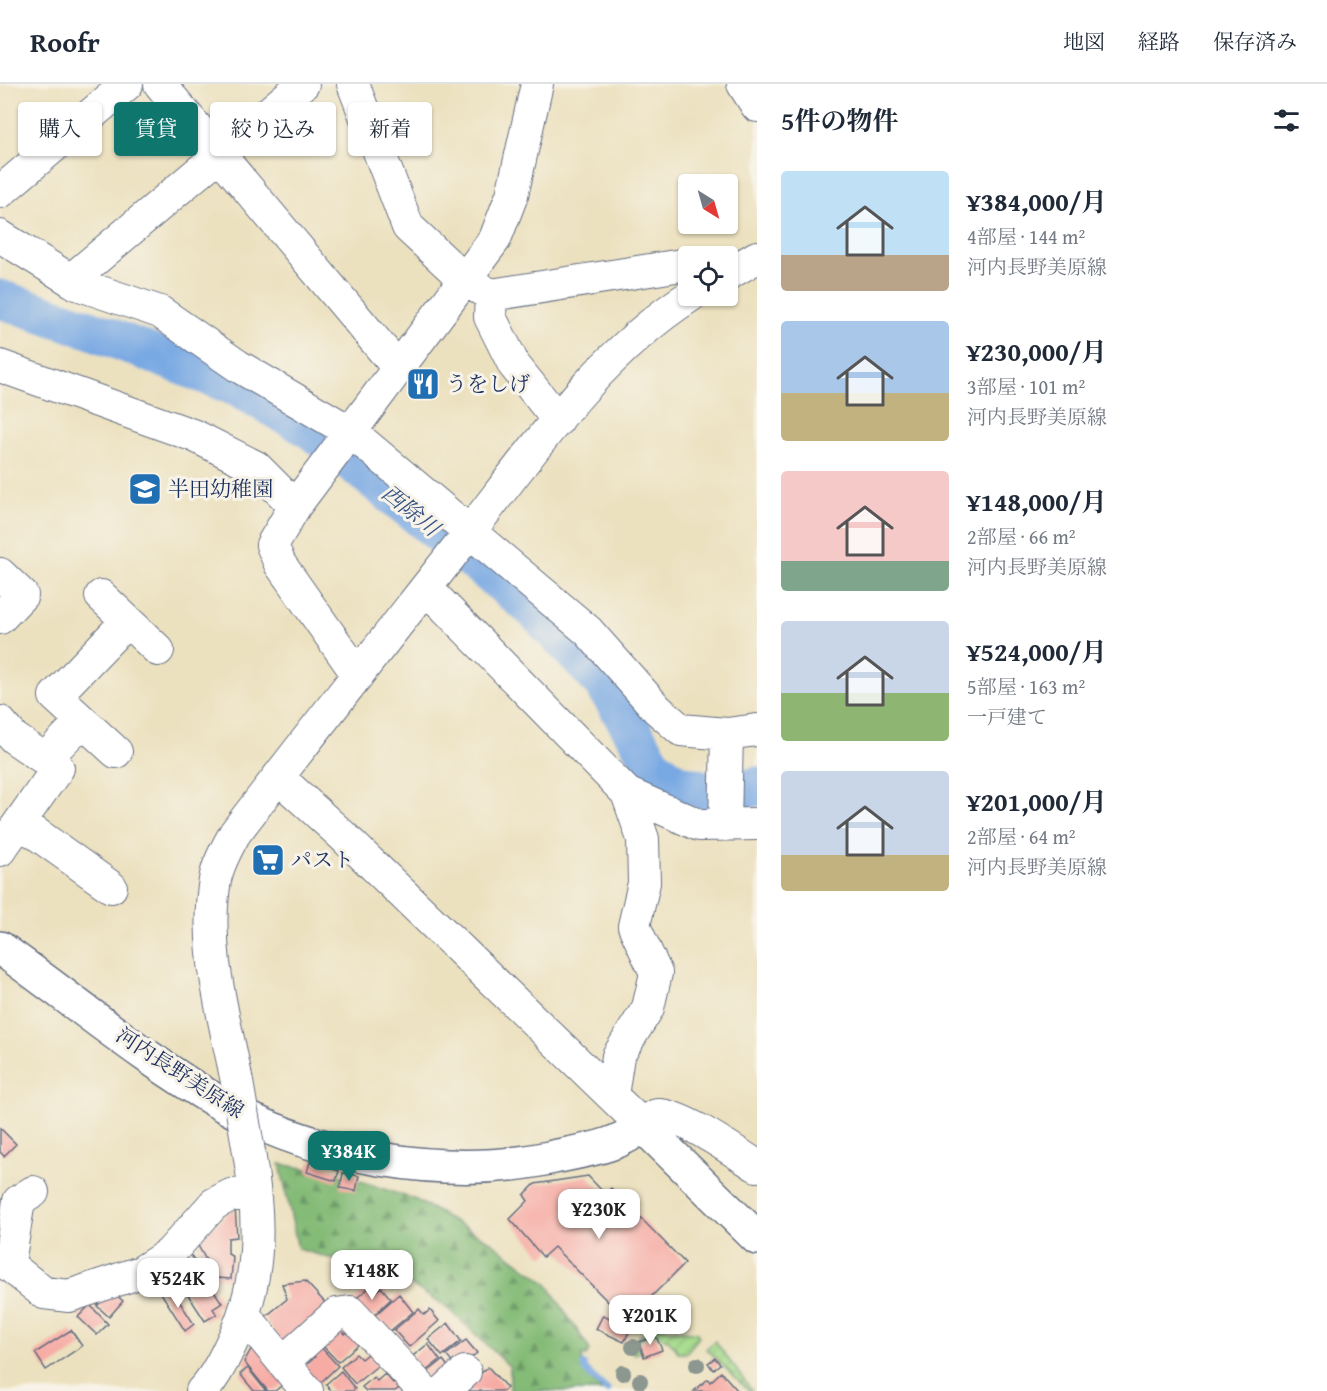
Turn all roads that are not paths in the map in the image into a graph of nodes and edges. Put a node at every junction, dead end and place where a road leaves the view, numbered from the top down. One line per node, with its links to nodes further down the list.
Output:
1 (127, 84): 12 (street)
2 (160, 84): 9 (street)
3 (303, 84): 7 (street)
4 (353, 84): 18 (street)
5 (537, 84): 18 (street)
6 (742, 84): 8 (street)
7 (282, 102)
8 (757, 106)
9 (210, 144)
10 (218, 156): 17 (street)
11 (220, 156): 21 (street)
12 (0, 192)
13 (0, 236): 17 (street)
14 (757, 257): 16 (street)
15 (678, 265): 18 (street)
16 (738, 268)
17 (71, 280): 23 (street)
18 (478, 288): 21 (street); 22 (street)
19 (678, 304): 22 (street)
20 (0, 366): 24 (street)
21 (399, 369): 23 (street)
22 (558, 420): 25 (street)
23 (347, 439): 24 (street); 25 (street)
24 (299, 500): 32 (street)
25 (468, 534): 26 (street); 35 (street)
26 (426, 588): 32 (street); 39 (street)
27 (20, 593): 29 (street)
28 (101, 596): 30 (street)
29 (0, 618)
30 (127, 621): 31 (street); 33 (street)
31 (158, 650)
32 (358, 675): 38 (street)
33 (82, 721): 36 (street); 37 (street)
34 (3, 732): 37 (street)
35 (737, 735): 41 (street)
36 (116, 752)
37 (45, 759): 40 (street)
38 (278, 777): 46 (street); 50 (street, bridge)
39 (627, 793): 41 (street); 46 (street)
40 (20, 822): 43 (street); 44 (street)
41 (725, 822): 42 (street)
42 (757, 824)
43 (0, 850)
44 (111, 887)
45 (0, 948): 47 (main road, 河内長野美原線)
46 (612, 1096): 47 (street)
47 (642, 1125): 48 (street); 51 (main road)
48 (757, 1166)
49 (33, 1192): 52 (street)
50 (254, 1194): 52 (street); 53 (street)
51 (757, 1238)
52 (4, 1260)
53 (244, 1316): 54 (street); 55 (street)
54 (283, 1362): 56 (street); 57 (street)
55 (202, 1391)
56 (308, 1391)
57 (424, 1391)

